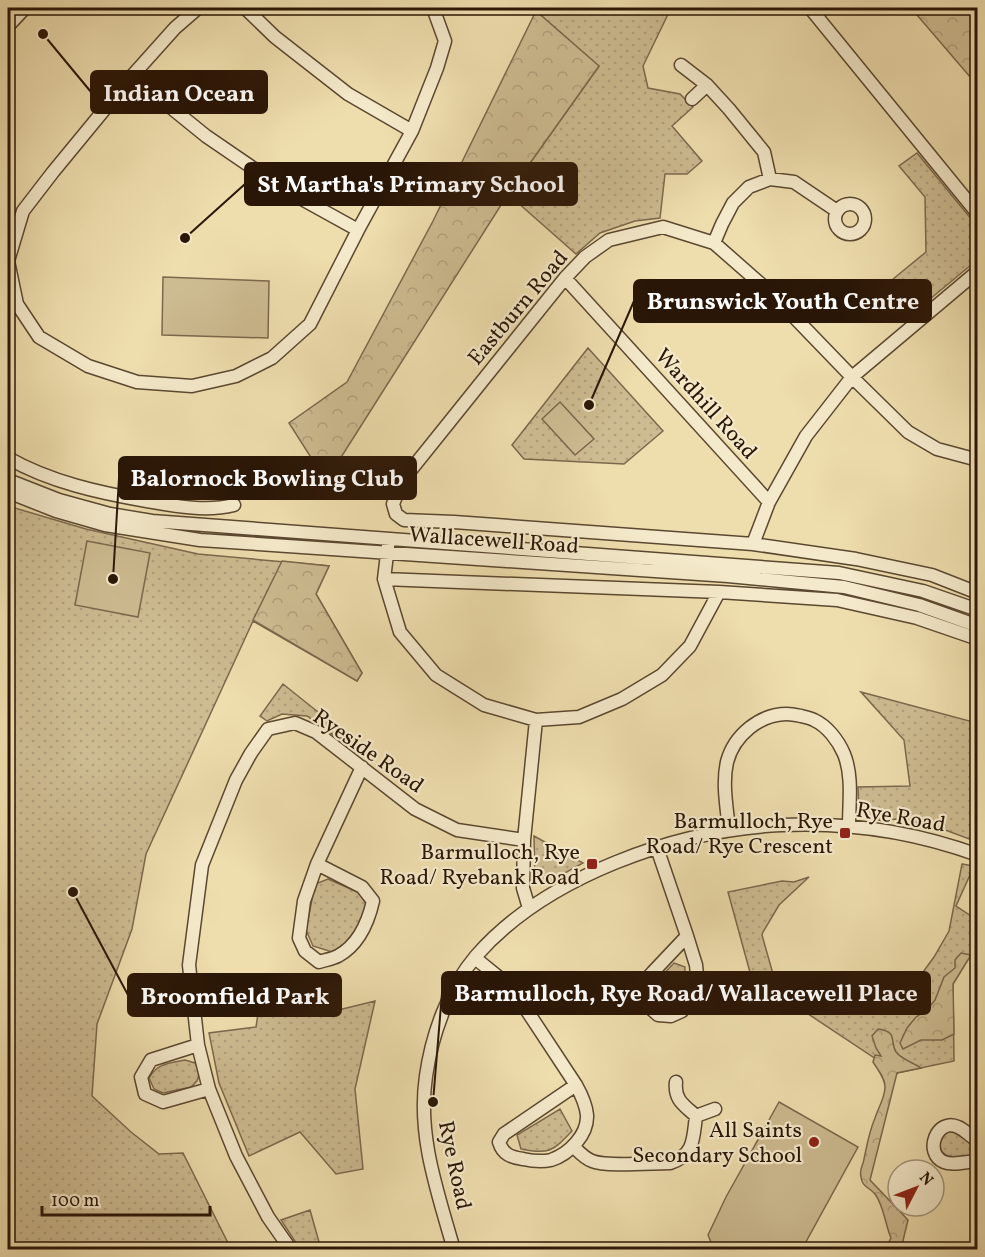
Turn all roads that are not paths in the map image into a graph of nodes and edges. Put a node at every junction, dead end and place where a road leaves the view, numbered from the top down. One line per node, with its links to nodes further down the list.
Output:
1 (25, 8): 6 (street)
2 (198, 8): 8 (street)
3 (245, 8): 11 (street)
4 (433, 8): 11 (street)
5 (810, 8): 14 (street)
6 (8, 26)
7 (681, 65): 9 (street)
8 (132, 75): 15 (street); 15 (street)
9 (707, 85): 10 (street); 12 (street)
10 (692, 99)
11 (412, 131): 15 (street)
12 (770, 179): 13 (street); 16 (street)
13 (837, 211)
14 (978, 214)
15 (358, 230)
16 (714, 243): 18 (street, Eastburn Road); 19 (street, Eastburn Road)
17 (978, 271): 19 (street)
18 (565, 278): 24 (street, Wardhill Road); 26 (street, Eastburn Road)
19 (852, 377): 21 (street, Eastburn Road); 24 (street)
20 (11, 460): 22 (street, Wallacewell Road); 25 (street, Wallacewell Road)
21 (978, 460)
22 (8, 480): 28 (street, Wallacewell Road)
23 (8, 492): 30 (street, Wallacewell Road)
24 (769, 502): 29 (street)
25 (234, 505)
26 (396, 514): 27 (street, Wallacewell Road)
27 (566, 530): 29 (street, Wallacewell Road); 31 (street)
28 (388, 539): 30 (street); 31 (street, Wallacewell Road)
29 (753, 543): 34 (street, Wallacewell Road)
30 (387, 553): 31 (street, Wallacewell Road); 32 (street)
31 (564, 559): 35 (street, Wallacewell Road); 36 (street, Wallacewell Road)
32 (384, 579): 33 (street, Wallacewell Road); 38 (street)
33 (719, 592): 37 (street, Wallacewell Road); 38 (street)
34 (978, 593)
35 (978, 610)
36 (978, 626)
37 (978, 639)
38 (536, 720): 42 (street)
39 (362, 766): 42 (street, Ryeside Road); 45 (street); 49 (street, Ryeside Road)
40 (849, 826): 41 (street, Rye Road); 41 (street); 44 (street, Rye Road)
41 (729, 830): 43 (street, Rye Road)
42 (524, 840): 46 (street)
43 (657, 848): 46 (street, Rye Road); 47 (street)
44 (978, 855)
45 (316, 864): 45 (street)
46 (530, 908): 48 (street, Rye Road)
47 (687, 936): 47 (street)
48 (475, 958): 51 (street); 59 (street, Rye Road)
49 (198, 1045): 52 (street, Ryeside Road); 52 (street)
50 (676, 1082): 54 (street)
51 (576, 1084): 56 (street); 56 (street)
52 (210, 1089): 58 (street, Ryeside Road)
53 (715, 1108): 54 (street)
54 (696, 1116): 56 (street)
55 (978, 1141): 57 (street)
56 (573, 1146)
57 (978, 1161)
58 (291, 1250)
59 (454, 1250)

